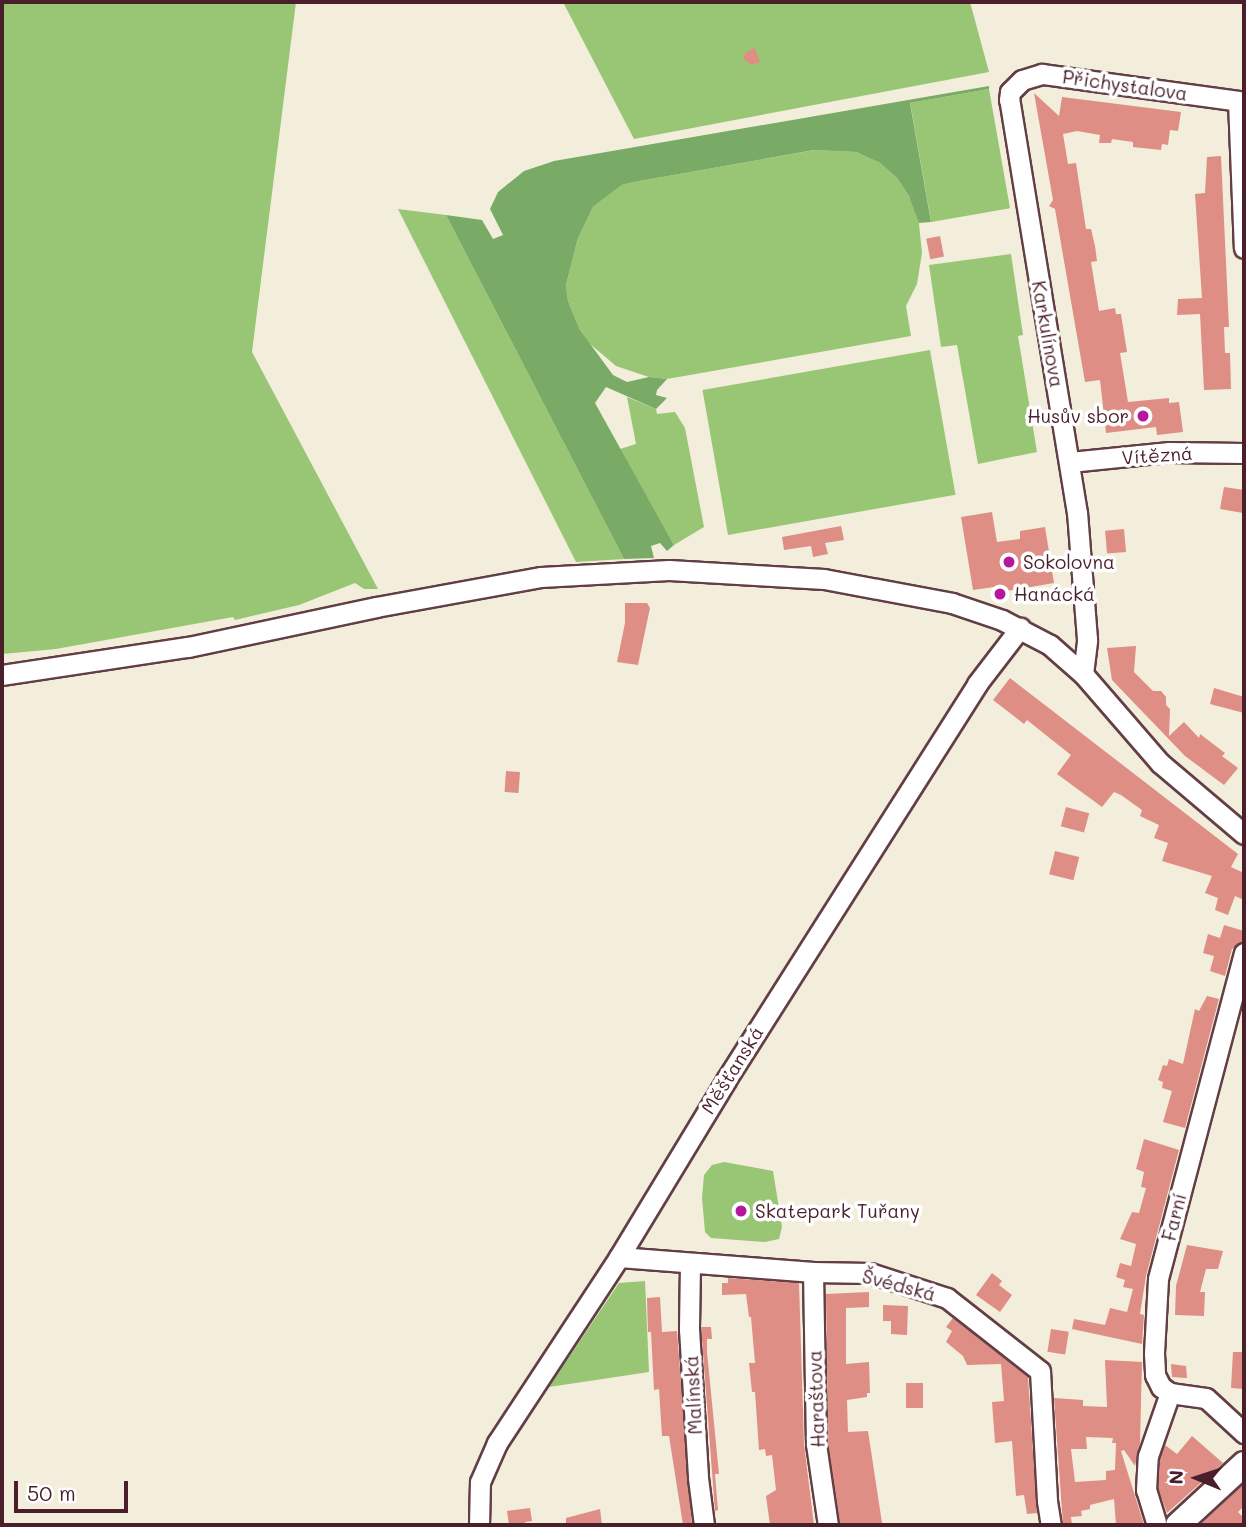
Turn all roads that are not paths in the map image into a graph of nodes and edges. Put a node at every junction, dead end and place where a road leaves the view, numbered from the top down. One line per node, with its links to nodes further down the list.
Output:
1 (1014, 86): 2 (street, Přichystalova); 4 (street, Karkulínova)
2 (1244, 248)
3 (1244, 453): 4 (street, Vítězná)
4 (1070, 462): 5 (street, Karkulínova)
5 (1086, 626): 7 (street); 8 (street, Karkulínova)
6 (1020, 628): 7 (street); 9 (street); 12 (street, Měšťanská)
7 (1058, 650): 8 (street)
8 (1083, 674): 10 (street)
9 (2, 675)
10 (1244, 834)
11 (1244, 953): 15 (street, Farní)
12 (619, 1257): 13 (street, Švédská); 19 (street, Měšťanská)
13 (690, 1264): 14 (street, Švédská); 20 (street, Malínská)
14 (813, 1272): 21 (street, Haraštova); 22 (street, Švédská)
15 (1170, 1392): 16 (street); 18 (street)
16 (1244, 1433)
17 (1244, 1464): 18 (main road)
18 (1167, 1524)
19 (479, 1525)
20 (704, 1525)
21 (828, 1525)
22 (1051, 1525)

